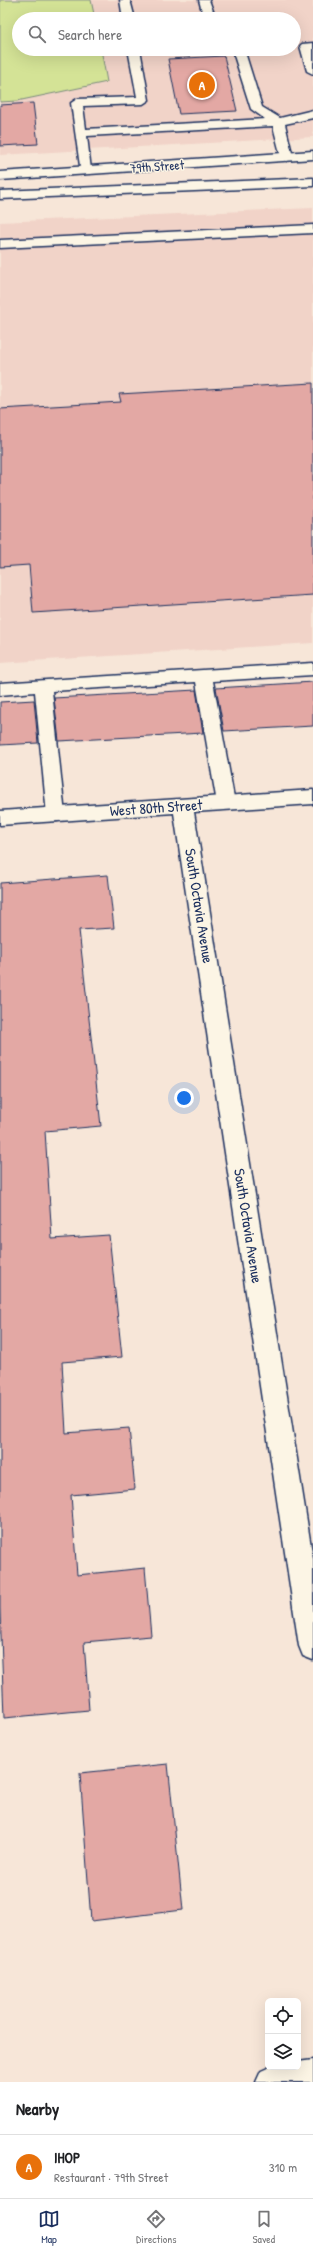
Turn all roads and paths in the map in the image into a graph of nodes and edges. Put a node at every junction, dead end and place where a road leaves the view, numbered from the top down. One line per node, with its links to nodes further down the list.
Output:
1 (125, 0): 3 (lane)
2 (204, 0): 4 (lane)
3 (128, 12)
4 (208, 12)
5 (313, 46): 8 (lane)
6 (135, 56): 9 (lane)
7 (240, 56): 11 (lane)
8 (313, 71)
9 (143, 100): 12 (lane); 13 (lane)
10 (313, 114): 11 (lane)
11 (278, 122): 12 (lane); 15 (lane)
12 (146, 129): 13 (lane)
13 (81, 133): 16 (lane)
14 (313, 155): 15 (street, 79th Street)
15 (287, 157): 16 (street, 79th Street)
16 (86, 170): 17 (street, 79th Street)
17 (0, 176)
18 (313, 182): 19 (street, 79th Street)
19 (0, 195)
20 (313, 229): 21 (lane)
21 (0, 244)
22 (313, 669): 23 (lane)
23 (204, 676): 24 (lane); 27 (lane)
24 (43, 687): 25 (lane); 29 (lane)
25 (0, 689)
26 (313, 797): 27 (street, West 80th Street)
27 (226, 803): 28 (street, West 80th Street)
28 (183, 806): 29 (street, West 80th Street); 31 (street, South Octavia Avenue)
29 (56, 814): 30 (street, West 80th Street)
30 (0, 818)
31 (313, 1646)
32 (313, 2076): 34 (street)
33 (272, 2082): 34 (street)
34 (277, 2082)

